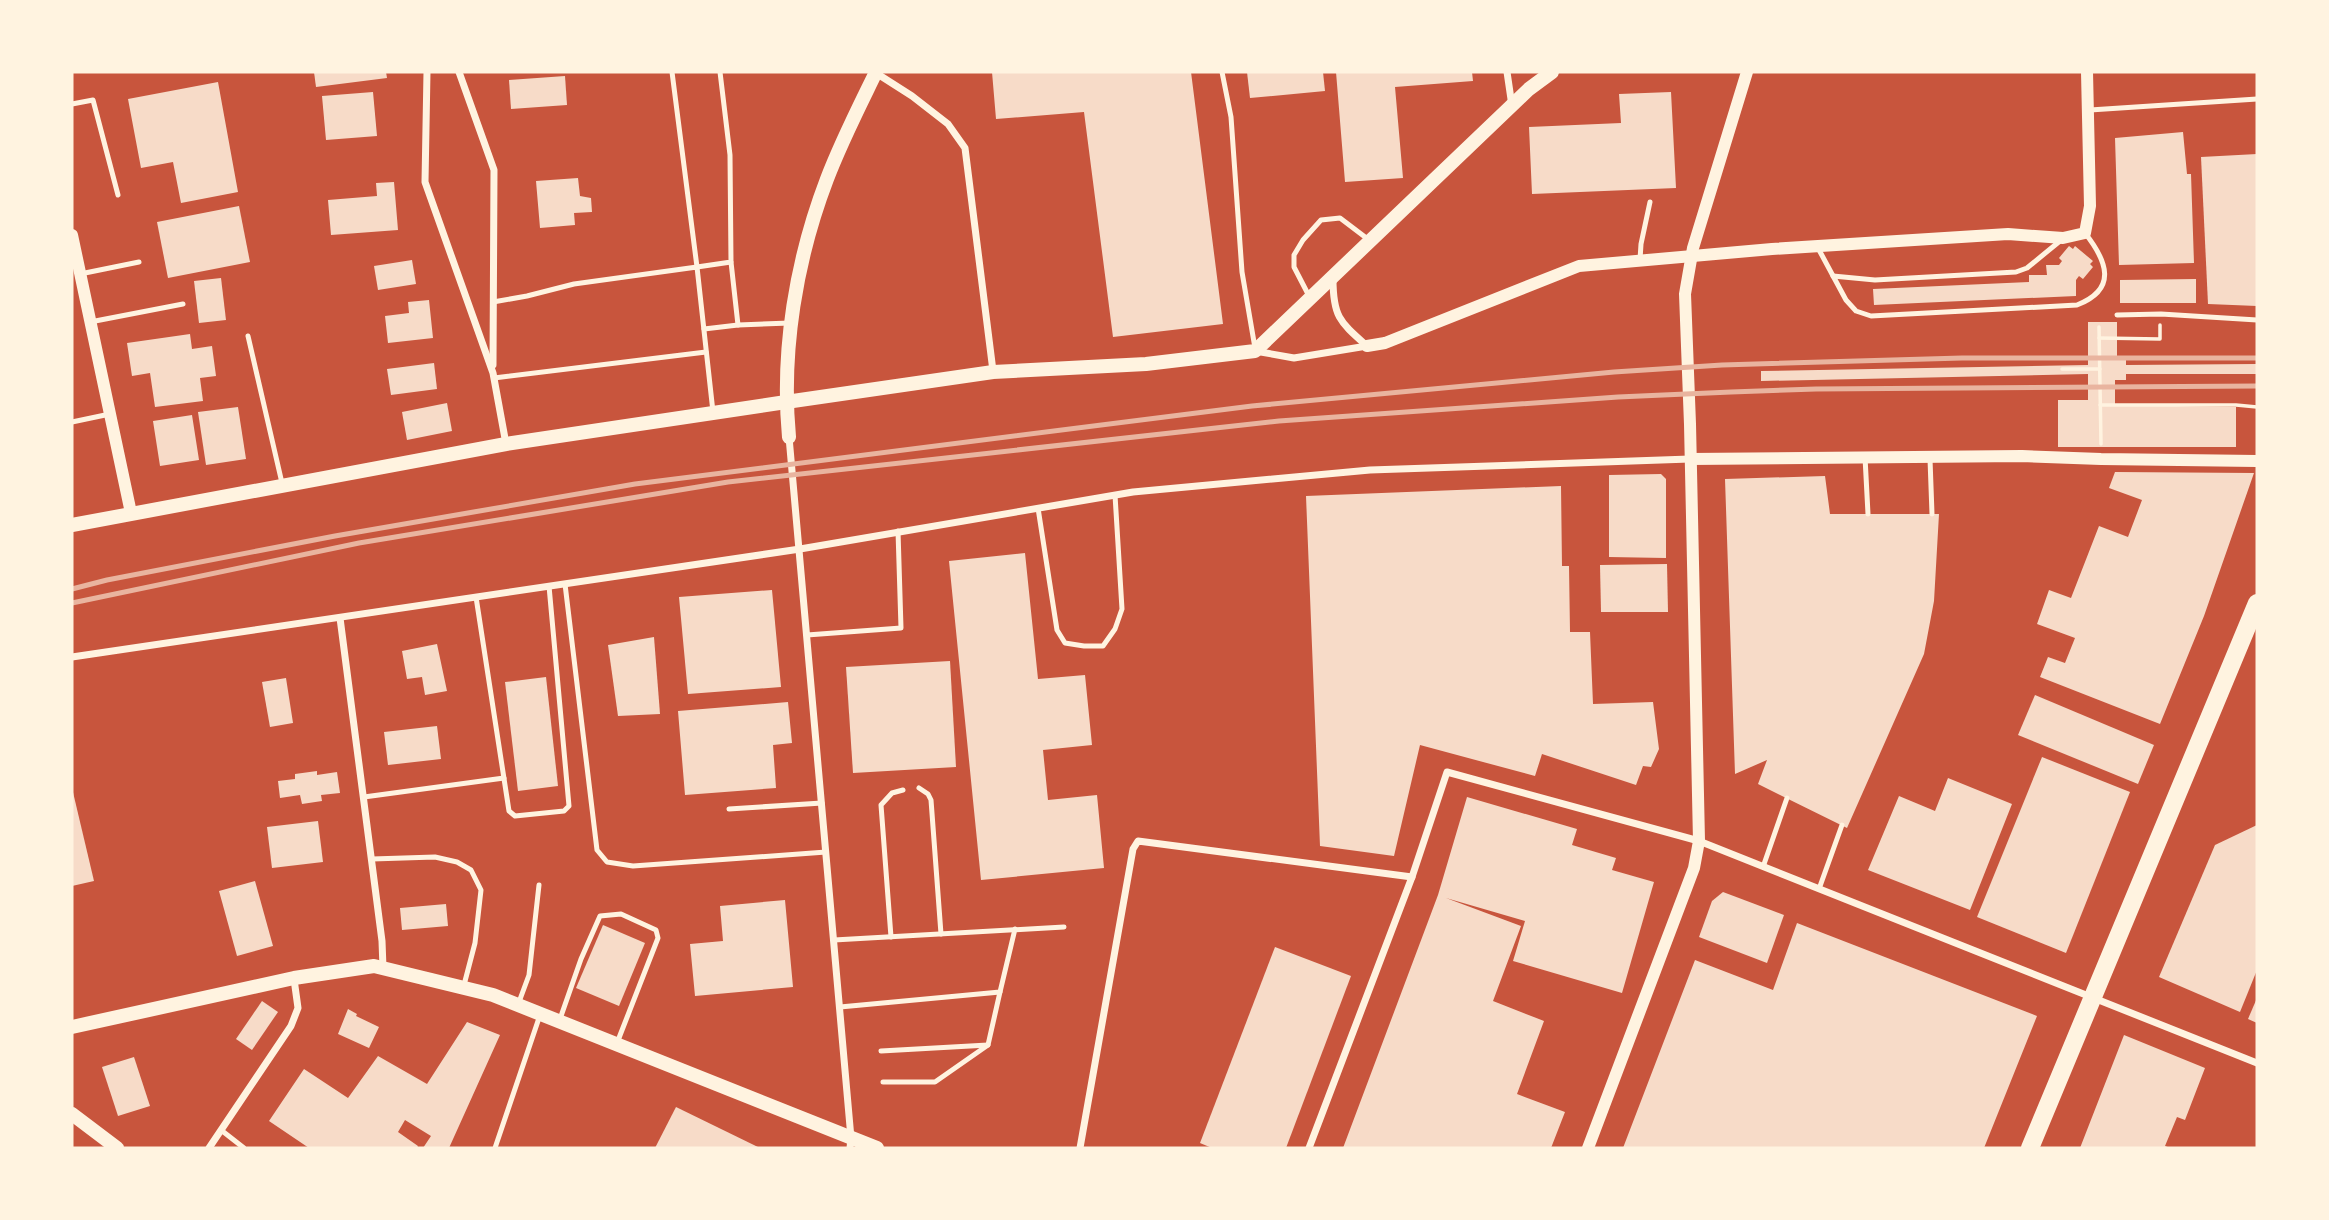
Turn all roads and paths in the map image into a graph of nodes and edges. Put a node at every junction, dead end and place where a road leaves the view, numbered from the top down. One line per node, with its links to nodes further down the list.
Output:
1 (427, 72): 49 (street)
2 (459, 72): 31 (street)
3 (672, 72): 26 (lane)
4 (720, 72): 25 (lane)
5 (876, 72): 36 (main road); 48 (street)
6 (1222, 72): 44 (lane)
7 (1507, 72): 13 (street)
8 (1552, 72): 13 (main road)
9 (1747, 72): 22 (street)
10 (2087, 72): 14 (street)
11 (2257, 99): 14 (lane)
12 (72, 104): 15 (lane)
13 (1512, 106): 20 (main road)
14 (2088, 110): 17 (street)
15 (118, 195)
16 (1650, 202): 23 (lane)
17 (2085, 233): 19 (street); 28 (lane)
18 (72, 235): 27 (street)
19 (2063, 238): 21 (street); 28 (lane)
20 (1371, 242): 29 (main road); 30 (lane)
21 (1817, 246): 22 (street); 28 (lane)
22 (1691, 256): 23 (street); 61 (street)
23 (1640, 260): 43 (street)
24 (139, 262): 27 (lane)
25 (731, 262): 26 (lane); 37 (lane)
26 (698, 267): 31 (lane); 40 (lane)
27 (80, 274): 35 (street)
28 (1833, 276)
29 (1333, 278): 30 (main road); 43 (street)
30 (1311, 299): 44 (main road)
31 (493, 302): 49 (street)
32 (183, 304): 35 (lane)
33 (2117, 315): 34 (lane)
34 (2257, 320)
35 (90, 322): 54 (street)
36 (792, 323): 37 (lane); 50 (main road)
37 (738, 325): 40 (lane)
38 (2160, 325): 42 (path)
39 (2099, 327): 42 (path)
40 (704, 329): 45 (lane)
41 (248, 335): 63 (lane)
42 (2099, 338): 47 (path)
43 (1367, 346): 44 (street)
44 (1255, 351): 48 (main road)
45 (706, 352): 49 (lane); 53 (lane)
46 (2062, 369): 47 (path)
47 (2100, 369): 51 (path)
48 (993, 372): 50 (main road)
49 (494, 375): 57 (street)
50 (786, 402): 53 (main road); 56 (main road)
51 (2100, 404): 52 (path); 58 (path)
52 (2257, 407)
53 (713, 413): 57 (main road)
54 (110, 414): 55 (lane); 66 (street)
55 (72, 422)
56 (789, 437): 71 (street)
57 (506, 444): 63 (main road)
58 (2101, 453)
59 (1930, 456): 60 (street); 62 (street); 68 (lane)
60 (1865, 457): 61 (street); 67 (lane)
61 (1690, 459): 64 (street); 88 (street)
62 (2257, 461)
63 (282, 486): 66 (main road)
64 (1115, 495): 65 (street); 65 (lane)
65 (1038, 508): 70 (street)
66 (131, 513): 69 (main road)
67 (1868, 514)
68 (1931, 514)
69 (72, 524)
70 (898, 531): 71 (street); 77 (lane)
71 (800, 549): 72 (street); 77 (street)
72 (565, 584): 73 (street); 89 (lane)
73 (549, 586): 74 (street); 80 (lane)
74 (476, 597): 76 (street); 80 (lane)
75 (2257, 603): 78 (main road)
76 (340, 618): 79 (street); 83 (street)
77 (807, 635): 85 (street)
78 (2251, 635): 104 (main road)
79 (72, 657)
80 (504, 778): 83 (lane)
81 (919, 788): 97 (lane)
82 (903, 790): 98 (lane)
83 (364, 797): 90 (street)
84 (1787, 798): 91 (lane)
85 (822, 803): 86 (lane); 89 (street)
86 (729, 809)
87 (1842, 825): 94 (lane)
88 (1699, 841): 91 (street); 92 (street); 125 (street)
89 (826, 852): 99 (street)
90 (372, 859): 100 (street); 102 (lane)
91 (1763, 867): 94 (street)
92 (1412, 877): 123 (street); 124 (street)
93 (539, 885): 105 (lane)
94 (1819, 889): 104 (street)
95 (1064, 927): 96 (lane)
96 (1015, 929): 97 (lane); 103 (lane)
97 (941, 934): 98 (lane)
98 (891, 937): 99 (lane)
99 (834, 940): 106 (street)
100 (383, 968): 101 (main road); 102 (main road)
101 (294, 978): 109 (main road); 116 (street)
102 (463, 988): 105 (main road)
103 (1000, 992): 106 (lane); 111 (lane)
104 (2092, 997): 113 (street); 126 (main road)
105 (518, 1005): 107 (main road)
106 (839, 1007): 117 (street)
107 (540, 1015): 108 (main road); 121 (lane)
108 (559, 1022): 110 (main road); 110 (lane)
109 (72, 1027)
110 (617, 1045): 117 (main road)
111 (988, 1045): 112 (lane); 114 (lane)
112 (881, 1051)
113 (2257, 1063)
114 (883, 1082)
115 (72, 1114): 118 (main road)
116 (221, 1130): 119 (street); 120 (lane)
117 (850, 1143): 122 (main road)
118 (117, 1148)
119 (209, 1148)
120 (244, 1148)
121 (495, 1148)
122 (877, 1148)
123 (1080, 1148)
124 (1308, 1148)
125 (1588, 1148)
126 (2030, 1148)

